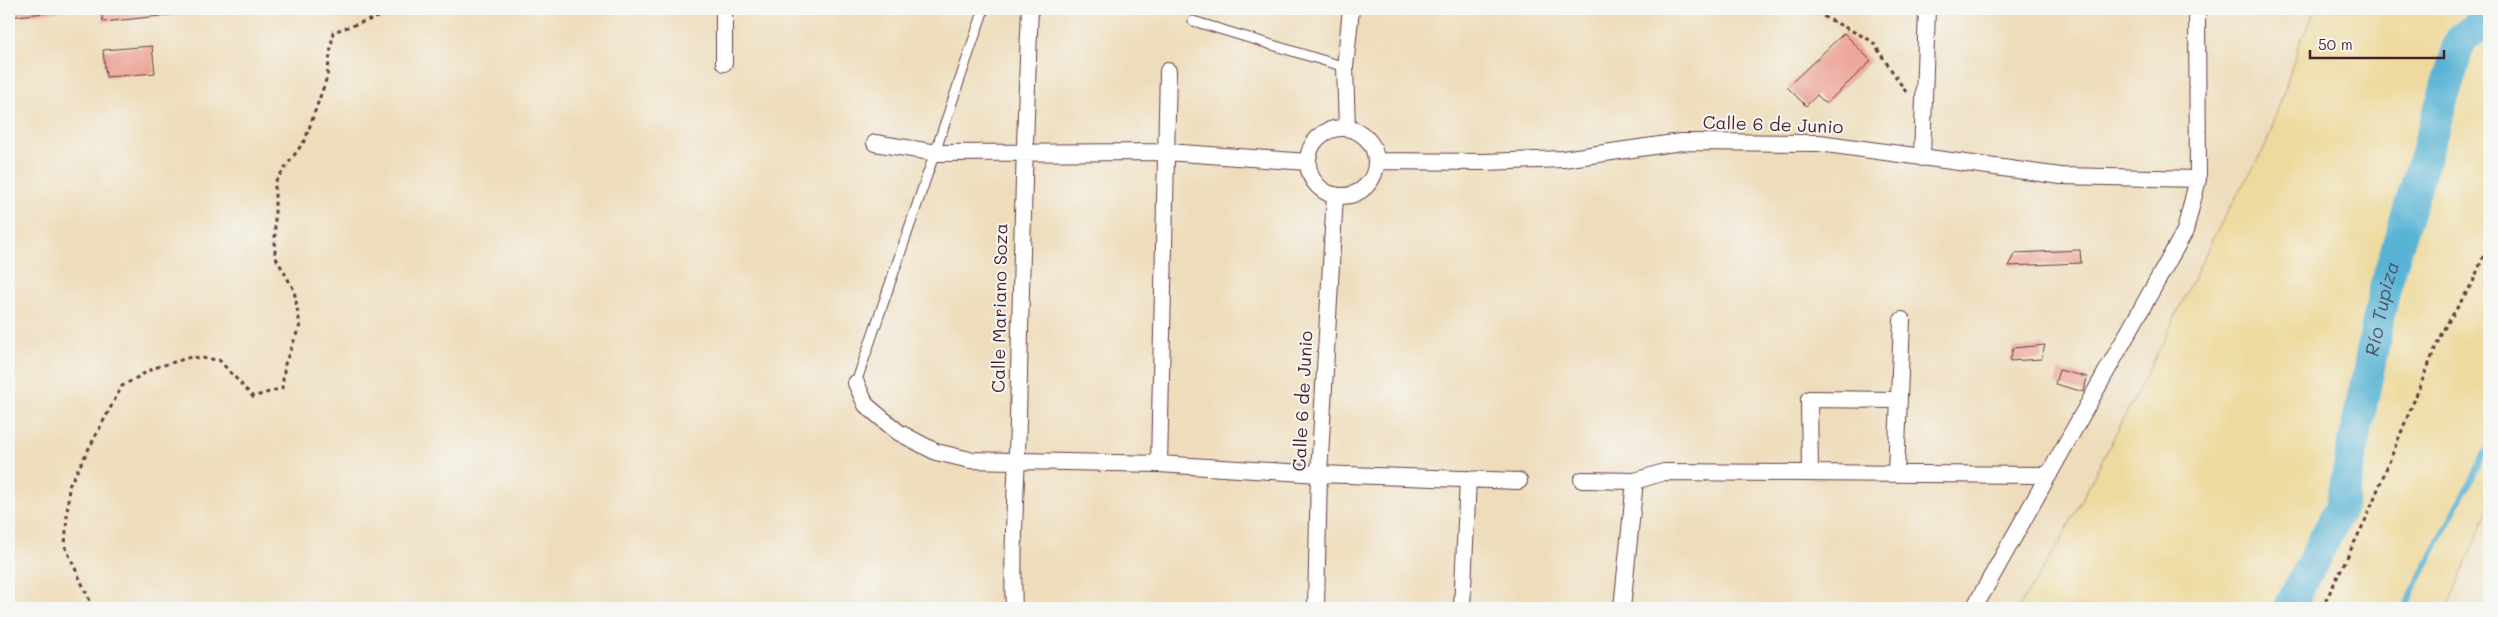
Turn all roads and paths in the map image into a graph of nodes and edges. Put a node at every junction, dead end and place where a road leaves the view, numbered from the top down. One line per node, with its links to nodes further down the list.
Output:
1 (380, 9): 38 (path)
2 (724, 9): 10 (street)
3 (984, 9): 17 (lane)
4 (1030, 9): 18 (street, Calle Mariano Soza)
5 (1351, 9): 11 (street)
6 (1809, 9): 13 (path)
7 (1927, 9): 13 (street)
8 (2197, 9): 22 (street)
9 (1193, 22): 11 (lane)
10 (724, 63)
11 (1345, 67): 14 (street)
12 (1168, 72): 16 (street)
13 (1923, 118): 19 (street)
14 (1347, 128): 20 (street); 21 (street)
15 (875, 144): 17 (street)
16 (1167, 152): 18 (street); 20 (street); 29 (street)
17 (934, 153): 18 (street); 26 (lane)
18 (1024, 154): 28 (street, Calle Mariano Soza)
19 (1922, 158): 21 (street, Calle 6 de Junio); 22 (street, Calle 6 de Junio)
20 (1308, 162): 23 (street)
21 (1376, 162): 23 (street)
22 (2198, 179): 33 (street)
23 (1335, 195): 31 (street, Calle 6 de Junio)
24 (2489, 242): 44 (path)
25 (1902, 320): 27 (street)
26 (856, 383): 28 (street)
27 (1899, 400): 30 (street); 32 (street)
28 (1017, 461): 29 (street); 39 (street, Calle Mariano Soza)
29 (1159, 464): 31 (street)
30 (1810, 472): 32 (street); 37 (street)
31 (1319, 474): 34 (street); 40 (street, Calle 6 de Junio)
32 (1896, 474): 33 (street)
33 (2049, 475): 43 (street)
34 (1468, 479): 35 (street); 41 (street)
35 (1519, 480)
36 (1582, 480): 37 (street)
37 (1635, 481): 42 (street)
38 (93, 608)
39 (1014, 608)
40 (1316, 608)
41 (1462, 608)
42 (1622, 608)
43 (1974, 608)
44 (2322, 608)

